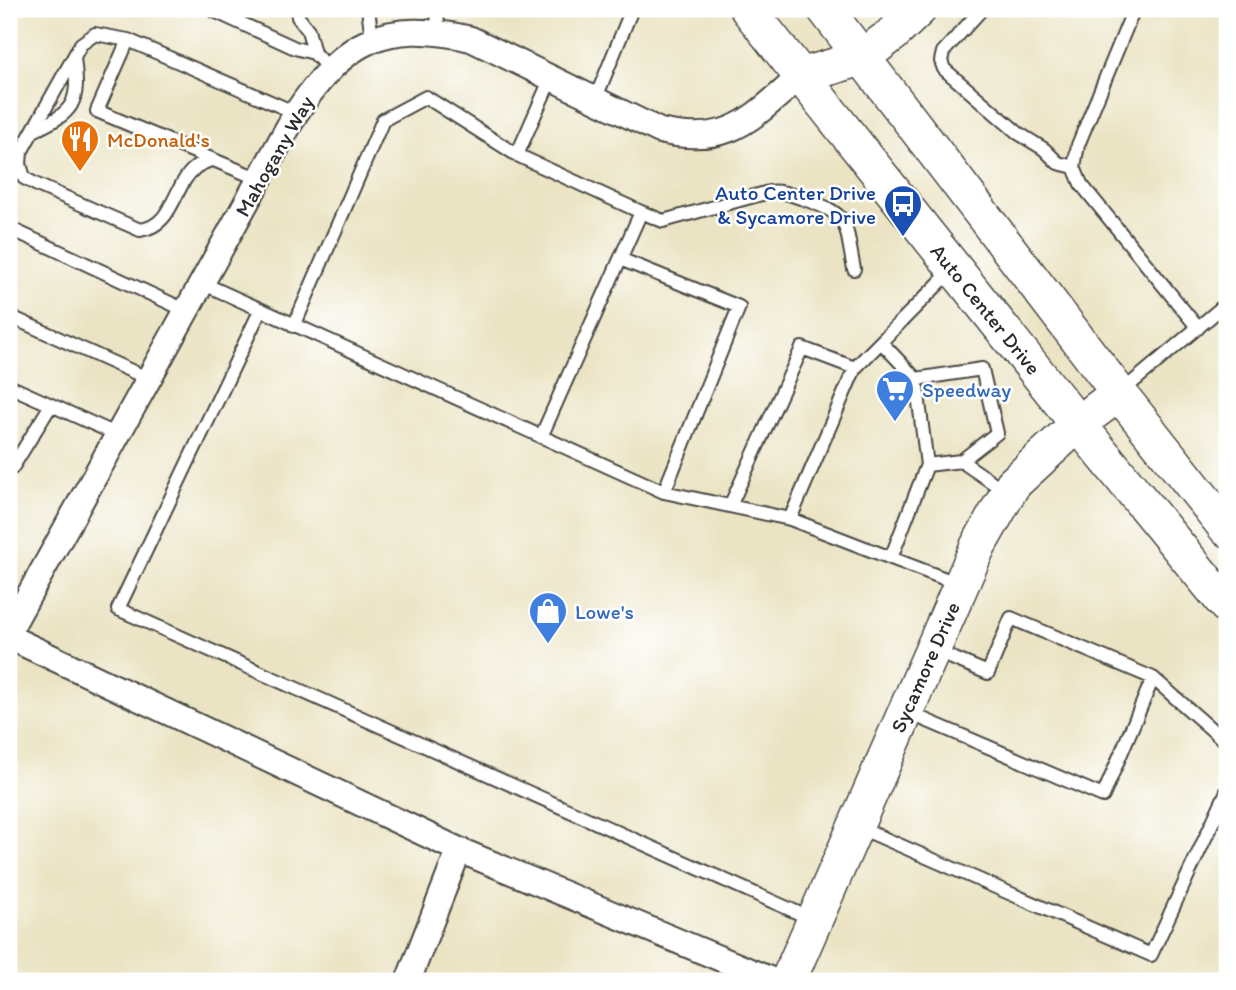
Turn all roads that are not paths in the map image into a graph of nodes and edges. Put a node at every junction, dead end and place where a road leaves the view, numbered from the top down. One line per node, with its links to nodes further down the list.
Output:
1 (210, 9): 15 (lane)
2 (297, 9): 15 (lane)
3 (368, 9): 11 (lane)
4 (632, 9): 18 (lane)
5 (748, 9): 16 (main road, Auto Center Drive)
6 (919, 9): 14 (main road)
7 (982, 9): 23 (lane)
8 (1134, 9): 23 (lane)
9 (840, 15): 14 (main road); 16 (main road)
10 (438, 20): 11 (street, Mahogany Way); 17 (street, Mahogany Way)
11 (372, 38): 15 (street, Mahogany Way)
12 (128, 40): 13 (lane); 19 (lane); 22 (lane)
13 (74, 58): 20 (lane); 20 (lane)
14 (861, 58): 16 (main road); 42 (main road)
15 (322, 61): 19 (street, Mahogany Way)
16 (801, 76): 18 (street, Mahogany Way); 28 (main road, Auto Center Drive)
17 (551, 78): 18 (street, Mahogany Way); 21 (lane)
18 (595, 100)
19 (296, 113): 24 (street, Mahogany Way)
20 (33, 131): 22 (lane)
21 (517, 155): 25 (lane); 35 (lane)
22 (211, 160): 24 (lane)
23 (1074, 167): 36 (lane)
24 (259, 179): 30 (street, Mahogany Way)
25 (641, 212): 27 (lane); 29 (lane)
26 (9, 228): 32 (lane)
27 (620, 259): 46 (lane); 50 (lane)
28 (954, 268): 37 (lane); 44 (main road, Auto Center Drive)
29 (853, 269)
30 (202, 283): 32 (street, Mahogany Way); 33 (lane)
31 (1227, 303): 36 (lane)
32 (187, 311): 39 (street, Mahogany Way)
33 (260, 311): 35 (lane); 67 (lane)
34 (9, 316): 39 (lane)
35 (294, 326): 46 (lane)
36 (1198, 328): 42 (lane)
37 (881, 342): 38 (lane); 40 (lane)
38 (855, 368): 52 (lane); 53 (lane)
39 (149, 379): 45 (street, Mahogany Way)
40 (916, 379): 47 (lane); 48 (lane)
41 (9, 386): 43 (lane)
42 (1119, 393): 44 (main road, Sycamore Drive); 54 (main road)
43 (51, 405): 45 (lane); 49 (lane)
44 (1078, 424): 51 (main road, Sycamore Drive); 57 (main road, Auto Center Drive)
45 (118, 435): 58 (street, Mahogany Way)
46 (541, 437): 50 (lane)
47 (961, 461): 48 (lane); 51 (lane)
48 (928, 465): 55 (lane)
49 (9, 466)
50 (664, 492): 52 (lane)
51 (1008, 493): 56 (main road, Sycamore Drive)
52 (730, 506): 53 (lane)
53 (790, 519): 55 (lane)
54 (1227, 529)
55 (891, 558): 56 (lane)
56 (961, 585): 60 (main road, Sycamore Drive)
57 (1227, 606)
58 (9, 631)
59 (9, 637): 66 (street)
60 (933, 650): 61 (lane); 62 (main road, Sycamore Drive)
61 (1153, 678): 62 (lane); 63 (lane)
62 (905, 712): 65 (main road, Sycamore Drive)
63 (1227, 743)
64 (1227, 791): 65 (lane)
65 (856, 826): 67 (main road, Sycamore Drive)
66 (459, 850): 68 (street); 69 (street)
67 (814, 920): 70 (main road, Sycamore Drive)
68 (408, 981)
69 (774, 981)
70 (788, 981)

